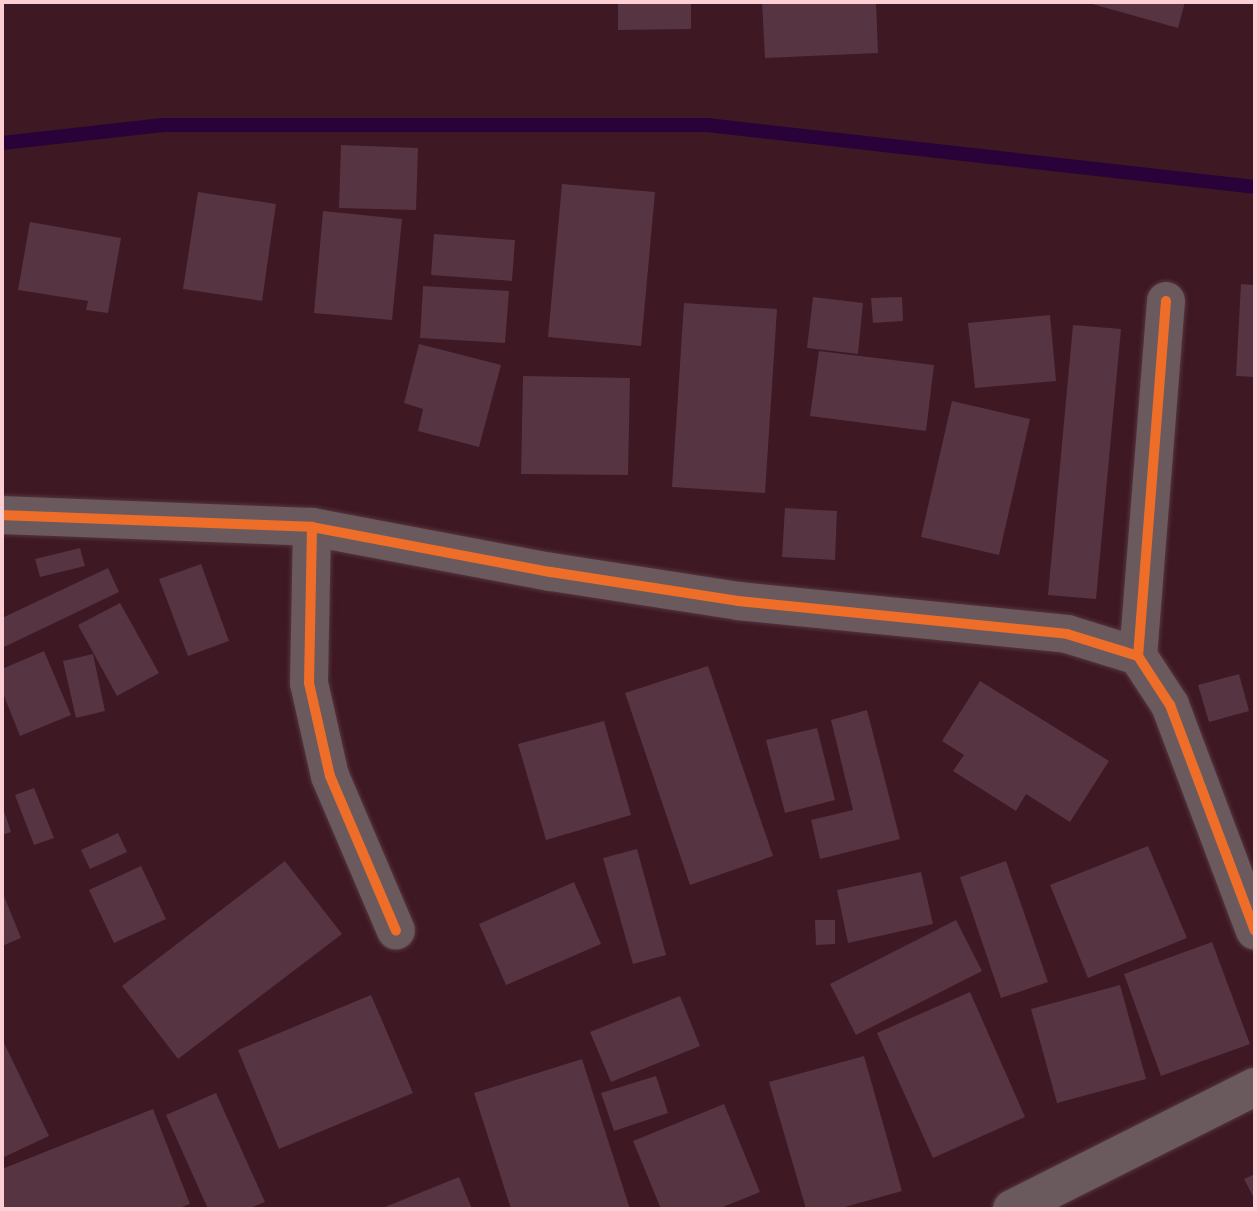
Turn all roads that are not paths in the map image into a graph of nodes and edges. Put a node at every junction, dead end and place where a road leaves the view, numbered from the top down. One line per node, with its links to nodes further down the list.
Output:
1 (1166, 302): 4 (street)
2 (2, 515): 3 (street)
3 (312, 527): 4 (street); 5 (street)
4 (1138, 656): 6 (street)
5 (396, 931)
6 (1255, 931)
7 (1255, 1087): 8 (street)
8 (1012, 1209)

